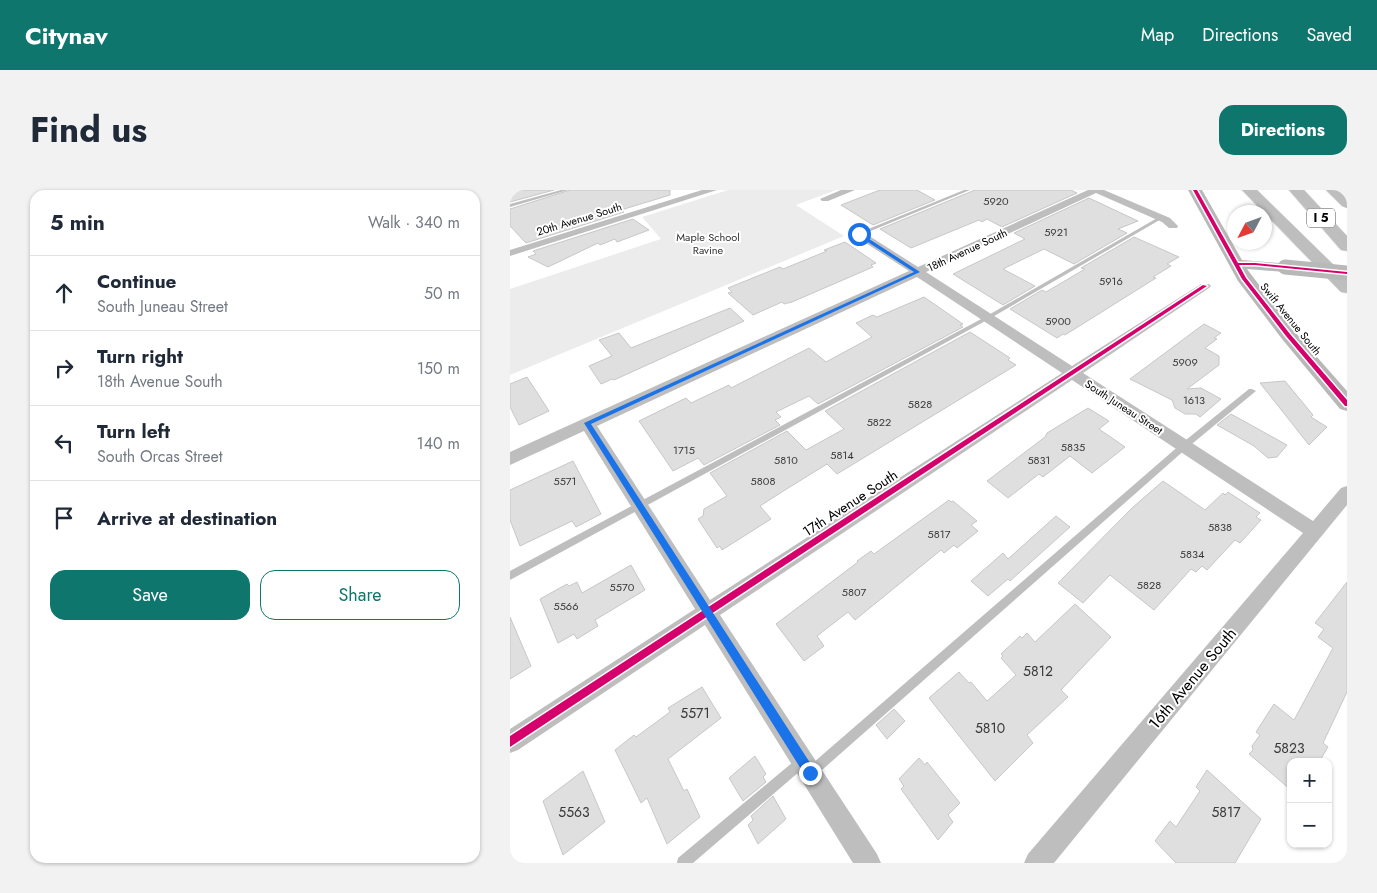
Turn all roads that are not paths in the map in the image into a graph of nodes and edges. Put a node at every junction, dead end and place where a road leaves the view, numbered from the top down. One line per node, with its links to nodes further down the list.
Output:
1 (566, 190): 12 (lane)
2 (712, 190): 17 (street, 20th Avenue South)
3 (850, 190): 10 (street)
4 (968, 190): 15 (lane)
5 (1096, 190): 13 (street); 19 (street, 18th Avenue South)
6 (1195, 190): 18 (street, Swift Avenue South)
7 (1249, 190): 22 (highway)
8 (1296, 190): 16 (highway, I 5)
9 (1333, 190): 11 (highway, I 5)
10 (824, 199)
11 (1347, 202)
12 (510, 206)
13 (1161, 218): 14 (street); 23 (lane)
14 (1173, 226)
15 (859, 234): 19 (street, South Juneau Street)
16 (1347, 246)
17 (510, 253)
18 (1236, 264): 20 (street, bridge); 26 (street, Swift Avenue South)
19 (917, 272): 23 (street, South Juneau Street); 27 (street, 18th Avenue South)
20 (1347, 274)
21 (1205, 286): 24 (street, 17th Avenue South)
22 (1347, 288)
23 (987, 318): 24 (street, South Juneau Street); 31 (lane)
24 (1072, 374): 28 (street, South Juneau Street); 34 (street, 17th Avenue South)
25 (1252, 390): 28 (lane)
26 (1347, 404)
27 (587, 423): 29 (street, 18th Avenue South); 31 (street)
28 (1184, 446): 32 (street, South Juneau Street); 36 (lane)
29 (510, 459)
30 (1347, 493): 32 (street, 16th Avenue South)
31 (640, 506): 33 (lane); 34 (street)
32 (1314, 531): 39 (street, 16th Avenue South)
33 (510, 576)
34 (707, 611): 35 (street, 17th Avenue South); 36 (street)
35 (510, 742)
36 (807, 767): 37 (lane); 38 (street)
37 (683, 863)
38 (868, 863)
39 (1037, 863)

